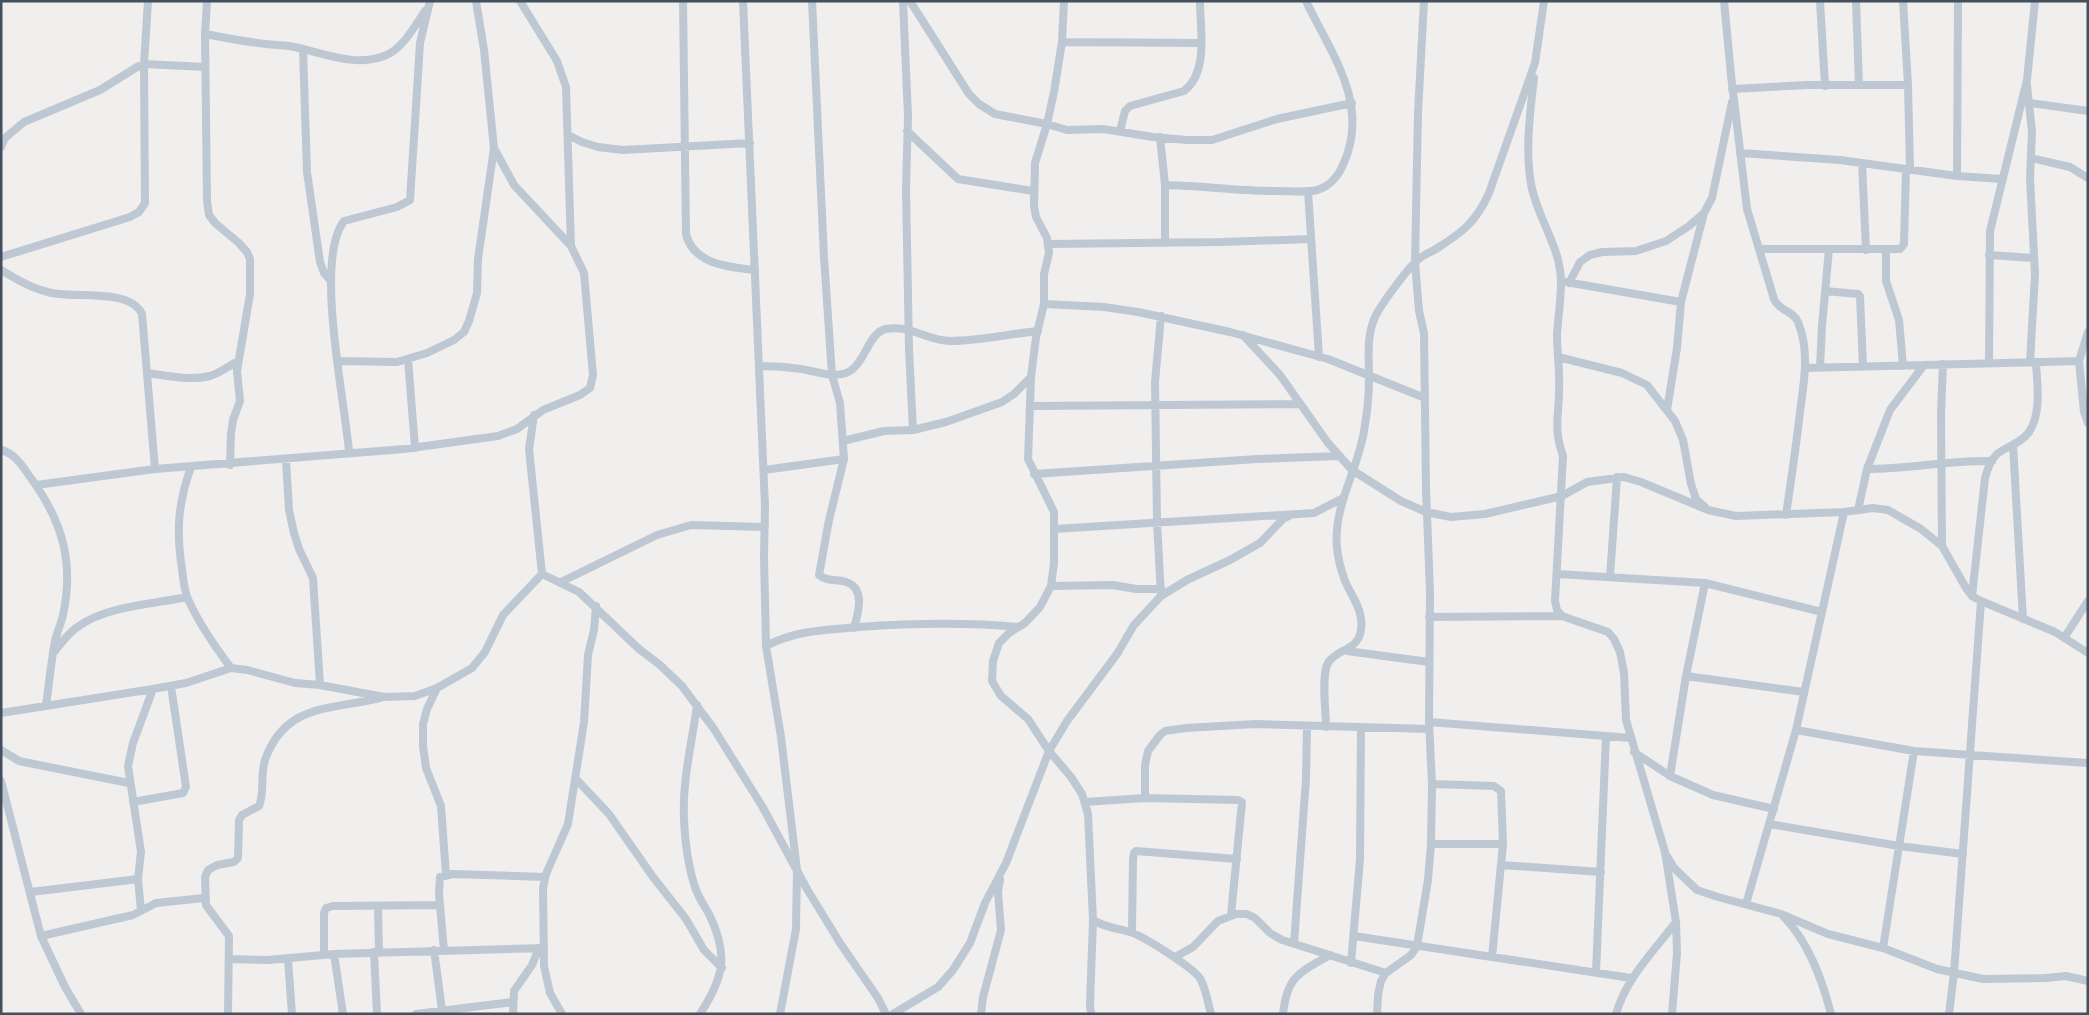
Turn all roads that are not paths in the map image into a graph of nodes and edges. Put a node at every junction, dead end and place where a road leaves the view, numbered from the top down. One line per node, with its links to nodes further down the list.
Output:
1 (148, 1): 27 (street)
2 (208, 1): 22 (street)
3 (476, 1): 46 (street)
4 (520, 1): 41 (street)
5 (683, 1): 45 (street)
6 (743, 1): 43 (street)
7 (812, 1): 98 (street)
8 (903, 1): 39 (street)
9 (910, 1): 38 (street)
10 (1064, 1): 23 (street)
11 (1200, 1): 24 (street)
12 (1306, 1): 35 (street)
13 (1424, 1): 69 (street)
14 (1544, 1): 26 (street)
15 (1724, 1): 33 (street)
16 (1820, 1): 32 (street)
17 (1856, 1): 30 (street)
18 (1903, 1): 31 (street)
19 (1958, 1): 51 (street)
20 (2036, 1): 29 (street)
21 (429, 4): 25 (street); 72 (street)
22 (206, 34): 25 (street); 28 (street)
23 (1062, 42): 24 (street); 38 (street)
24 (1200, 43): 40 (street)
25 (303, 49): 72 (street)
26 (1536, 63): 69 (street); 73 (street)
27 (144, 64): 28 (street); 44 (street); 67 (street)
28 (205, 67): 85 (street)
29 (2027, 80): 36 (street); 53 (street)
30 (1859, 85): 31 (street); 32 (street)
31 (1908, 85): 50 (street)
32 (1825, 86): 33 (street)
33 (1732, 89): 34 (street)
34 (1733, 98): 47 (street); 57 (street)
35 (1352, 103): 42 (street); 56 (street)
36 (2030, 103): 37 (street); 48 (street)
37 (2088, 111)
38 (1047, 124): 40 (street); 55 (street)
39 (907, 131): 55 (street); 78 (street)
40 (1120, 131): 42 (street)
41 (568, 135): 45 (street); 61 (street)
42 (1160, 137): 54 (street)
43 (750, 143): 45 (street); 71 (street)
44 (1, 147)
45 (685, 147): 71 (street)
46 (494, 148): 61 (street); 84 (street)
47 (1740, 153): 49 (street); 62 (street)
48 (2031, 158): 52 (street); 68 (street)
49 (1862, 163): 50 (street); 64 (street)
50 (1908, 170): 51 (street); 65 (street)
51 (1957, 176): 53 (street)
52 (2088, 178)
53 (2002, 179): 66 (street)
54 (1165, 184): 56 (street); 59 (street)
55 (1034, 191): 60 (street)
56 (1308, 191): 58 (street)
57 (1704, 213): 73 (street); 75 (street)
58 (1311, 239): 59 (street); 82 (street)
59 (1165, 242): 60 (street)
60 (1049, 244): 76 (street)
61 (571, 246): 106 (street)
62 (1760, 249): 63 (street); 96 (street)
63 (1829, 249): 64 (street); 74 (street)
64 (1866, 250): 65 (street)
65 (1886, 250): 93 (street)
66 (1989, 256): 68 (street); 89 (street)
67 (1, 257)
68 (2034, 258): 88 (street)
69 (1415, 262): 99 (street); 101 (street)
70 (1, 270): 97 (street)
71 (755, 270): 92 (street)
72 (330, 280): 86 (street)
73 (1565, 282): 75 (street); 83 (street)
74 (1825, 291): 94 (street); 95 (street)
75 (1681, 302): 105 (street)
76 (1044, 304): 77 (street); 79 (street)
77 (1161, 316): 81 (street); 104 (street)
78 (909, 329): 79 (street); 98 (street); 108 (street)
79 (1038, 331): 100 (street)
80 (2088, 334): 87 (street)
81 (1243, 335): 82 (street); 102 (street)
82 (1319, 357): 99 (street)
83 (1558, 357): 105 (street); 129 (street)
84 (408, 359): 86 (street); 111 (street)
85 (238, 361): 97 (street); 119 (street)
86 (338, 361): 113 (street)
87 (2080, 361): 88 (street); 107 (street)
88 (2033, 362): 89 (street); 110 (street)
89 (1989, 363): 90 (street)
90 (1943, 364): 91 (street); 118 (street)
91 (1924, 365): 93 (street); 122 (street)
92 (759, 366): 98 (street); 124 (street)
93 (1903, 366): 95 (street)
94 (1820, 367): 95 (street); 96 (street)
95 (1863, 367)
96 (1805, 368): 136 (street)
97 (147, 373): 123 (street)
98 (832, 375): 109 (street)
99 (1369, 376): 101 (street); 125 (street)
100 (1031, 377): 103 (street); 108 (street)
101 (1426, 398): 133 (street)
102 (1300, 404): 104 (street); 114 (street)
103 (1030, 406): 104 (street); 126 (street)
104 (1155, 406): 121 (street)
105 (1667, 410): 131 (street)
106 (534, 415): 111 (street); 141 (street)
107 (2088, 423)
108 (913, 430): 109 (street)
109 (842, 441): 115 (street)
110 (2013, 445): 117 (street); 156 (street)
111 (415, 448): 113 (street)
112 (1, 450): 128 (street)
113 (349, 452): 116 (street)
114 (1338, 456): 121 (street); 125 (street)
115 (844, 459): 124 (street); 158 (street)
116 (286, 460): 119 (street); 167 (street)
117 (1992, 461): 118 (street); 148 (street)
118 (1942, 464): 122 (street); 140 (street)
119 (230, 465): 120 (street)
120 (191, 467): 123 (street); 149 (street)
121 (1156, 467): 126 (street); 137 (street)
122 (1867, 469): 132 (street)
123 (155, 470): 128 (street)
124 (764, 470): 138 (street)
125 (1352, 470): 130 (street); 133 (street)
126 (1034, 474): 139 (street)
127 (1617, 478): 129 (street); 131 (street); 143 (street)
128 (36, 485): 163 (street)
129 (1562, 496): 133 (street); 142 (street)
130 (1343, 498): 135 (street); 161 (street)
131 (1708, 510): 136 (street)
132 (1858, 510): 134 (street); 140 (street)
133 (1426, 512): 155 (street)
134 (1844, 512): 136 (street); 153 (street)
135 (1291, 515): 137 (street); 147 (street)
136 (1786, 515)
137 (1157, 522): 139 (street); 147 (street)
138 (764, 526): 144 (street); 160 (street)
139 (1054, 529): 146 (street)
140 (1942, 546): 148 (street)
141 (542, 574): 144 (street); 169 (street)
142 (1557, 574): 143 (street); 154 (street)
143 (1610, 577): 145 (street)
144 (561, 582): 152 (street)
145 (1704, 583): 153 (street); 166 (street)
146 (1051, 586): 147 (street); 157 (street)
147 (1161, 592): 184 (street)
148 (1972, 596): 150 (street)
149 (187, 597): 163 (street); 165 (street)
150 (1981, 601): 156 (street); 187 (street)
151 (2088, 602): 159 (street)
152 (596, 606): 174 (street); 190 (street)
153 (1822, 612): 171 (street)
154 (1562, 616): 155 (street); 182 (street)
155 (1430, 617): 164 (street)
156 (2023, 619): 159 (street)
157 (1018, 627): 158 (street); 184 (street)
158 (854, 628): 160 (street)
159 (2064, 638): 162 (street)
160 (766, 646): 206 (street)
161 (1347, 650): 164 (street); 178 (street)
162 (2088, 653)
163 (53, 654): 173 (street)
164 (1429, 662): 177 (street)
165 (231, 668): 167 (street); 168 (street)
166 (1686, 676): 171 (street); 189 (street)
167 (320, 685): 172 (street)
168 (171, 686): 170 (street); 195 (street)
169 (437, 688): 172 (street); 209 (street)
170 (152, 689): 173 (street); 192 (street)
171 (1804, 692): 180 (street)
172 (384, 697): 213 (street)
173 (46, 705): 175 (street)
174 (696, 705): 206 (street); 240 (street)
175 (1, 713)
176 (1307, 726): 178 (street); 194 (street); 225 (street)
177 (1429, 726): 179 (street); 181 (street); 193 (street)
178 (1326, 727): 179 (street)
179 (1361, 728): 224 (street)
180 (1796, 730): 185 (street); 197 (street)
181 (1606, 736): 182 (street); 208 (street)
182 (1630, 738): 186 (street)
183 (1, 750): 192 (street)
184 (1049, 751): 196 (street); 207 (street)
185 (1914, 751): 187 (street); 201 (street)
186 (1634, 752): 189 (street); 202 (street)
187 (1970, 754): 188 (street); 203 (street)
188 (2088, 762)
189 (1670, 776): 197 (street)
190 (576, 779): 210 (street); 240 (street)
191 (1, 782): 212 (street)
192 (129, 783): 195 (street)
193 (1432, 784): 199 (street); 200 (street)
194 (1145, 798): 196 (street); 204 (street)
195 (133, 802): 211 (street)
196 (1085, 802): 220 (street)
197 (1774, 809): 198 (street)
198 (1769, 824): 201 (street); 214 (street)
199 (1431, 844): 200 (street); 226 (street)
200 (1503, 844): 205 (street)
201 (1899, 846): 203 (street); 228 (street)
202 (1665, 852): 214 (street); 221 (street)
203 (1962, 854): 243 (street)
204 (1237, 859): 219 (street); 222 (street)
205 (1501, 865): 208 (street); 236 (street)
206 (797, 870): 259 (street); 260 (street)
207 (1002, 871): 261 (street); 262 (street)
208 (1601, 872): 242 (street)
209 (446, 875): 210 (street); 215 (street)
210 (545, 877): 227 (street)
211 (138, 879): 212 (street); 217 (street)
212 (31, 892): 223 (street)
213 (204, 898): 217 (street); 237 (street)
214 (1746, 904): 218 (street)
215 (440, 905): 216 (street); 230 (street)
216 (378, 906): 231 (street); 233 (street)
217 (141, 910): 223 (street)
218 (1781, 914): 228 (street); 269 (street)
219 (1231, 915): 225 (street); 235 (street)
220 (1093, 920): 222 (street); 263 (street)
221 (1676, 922): 244 (street); 268 (street)
222 (1132, 932): 235 (street)
223 (42, 936): 250 (street)
224 (1354, 936): 226 (street); 239 (street)
225 (1294, 943): 234 (street)
226 (1417, 946): 236 (street); 241 (street)
227 (541, 948): 230 (street); 246 (street); 257 (street)
228 (1883, 948): 243 (street)
229 (434, 950): 230 (street); 231 (street); 247 (street)
230 (444, 950)
231 (376, 952): 232 (street); 254 (street)
232 (334, 954): 233 (street); 253 (street)
233 (324, 955): 238 (street)
234 (1330, 955): 239 (street); 265 (street)
235 (1175, 957): 264 (street)
236 (1492, 957): 242 (street)
237 (229, 959): 238 (street); 251 (street)
238 (288, 959): 252 (street)
239 (1351, 963): 241 (street)
240 (722, 968): 258 (street)
241 (1386, 973): 266 (street)
242 (1596, 973): 244 (street)
243 (1954, 973): 245 (street); 270 (street)
244 (1631, 978): 267 (street)
245 (2088, 982)
246 (513, 1002): 248 (street); 256 (street)
247 (442, 1010): 248 (street); 249 (street)
248 (468, 1011)
249 (431, 1013): 255 (street)
250 (81, 1014)
251 (228, 1014)
252 (292, 1014)
253 (343, 1014)
254 (377, 1014)
255 (416, 1014)
256 (513, 1014)
257 (562, 1014)
258 (700, 1014)
259 (780, 1014)
260 (886, 1014)
261 (893, 1014)
262 (981, 1014)
263 (1091, 1014)
264 (1211, 1014)
265 (1284, 1014)
266 (1377, 1014)
267 (1616, 1014)
268 (1672, 1014)
269 (1831, 1014)
270 (1949, 1014)

